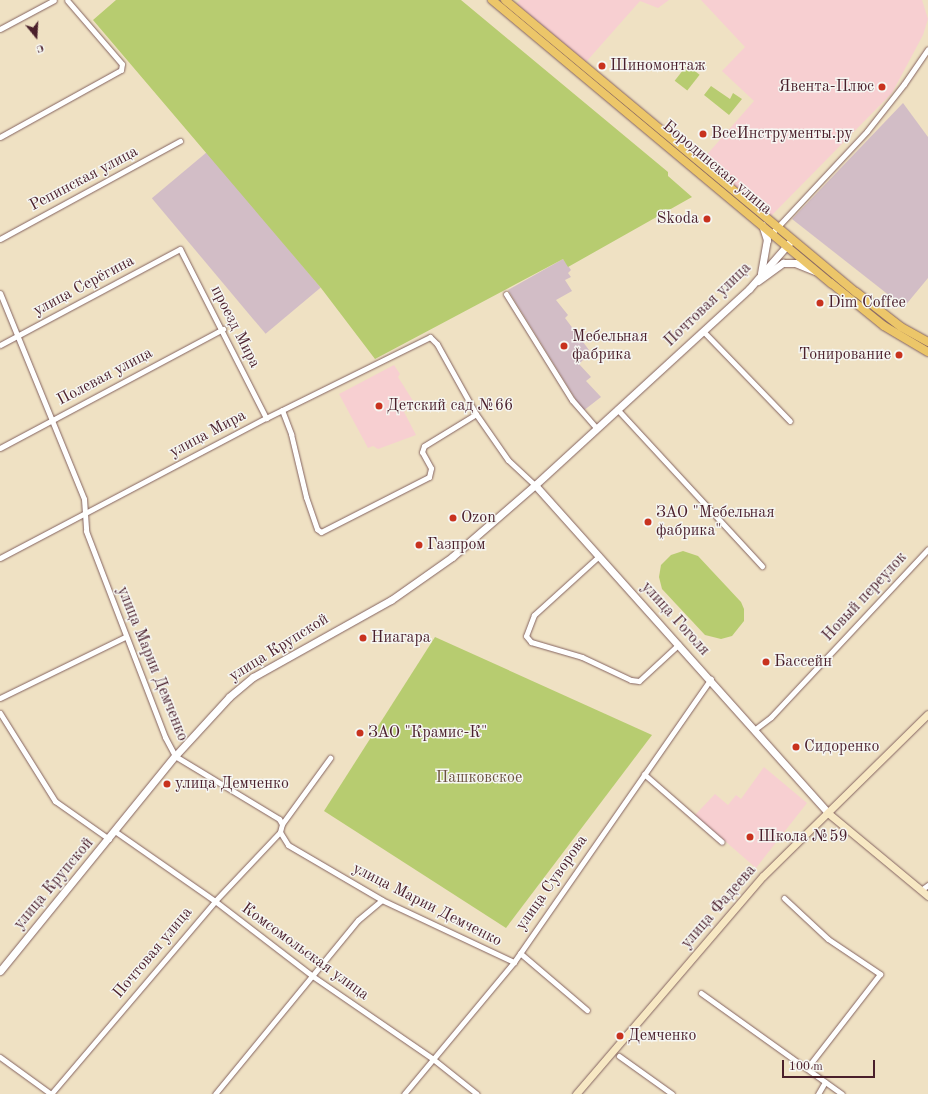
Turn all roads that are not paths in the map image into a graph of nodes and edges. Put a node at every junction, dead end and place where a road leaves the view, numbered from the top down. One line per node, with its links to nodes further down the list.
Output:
1 (54, 0): 5 (street)
2 (67, 0): 7 (street)
3 (492, 0): 9 (main road, Бородинская улица)
4 (505, 0): 10 (main road, Бородинская улица)
5 (0, 29)
6 (928, 49): 10 (street)
7 (0, 137)
8 (180, 141): 11 (street, Репинская улица)
9 (761, 223): 10 (main road, Бородинская улица); 15 (street)
10 (775, 230): 12 (main road, Бородинская улица)
11 (0, 239)
12 (789, 242): 14 (main road, Бородинская улица); 15 (street, Почтовая улица); 23 (main road, Бородинская улица)
13 (180, 249): 19 (street, проезд Мира); 21 (street, улица Серёгина)
14 (818, 272): 16 (street); 25 (main road, Бородинская улица)
15 (760, 274): 16 (street, Почтовая улица)
16 (749, 289): 20 (street, Почтовая улица)
17 (0, 293): 21 (street, улица Марии Демченко)
18 (506, 294): 32 (street)
19 (222, 329): 29 (street, проезд Мира); 30 (street, Полевая улица)
20 (704, 331): 26 (street, Почтовая улица); 31 (street)
21 (19, 335): 24 (street, улица Серёгина); 30 (street, улица Марии Демченко)
22 (430, 337): 27 (street, улица Мира); 28 (street, улица Гоголя)
23 (928, 342)
24 (0, 345)
25 (928, 352)
26 (617, 409): 32 (street, Почтовая улица); 39 (street)
27 (282, 410): 28 (street); 29 (street, улица Мира)
28 (476, 414): 34 (street, улица Гоголя)
29 (266, 418): 35 (street, улица Мира)
30 (52, 420): 33 (street, Полевая улица); 35 (street, улица Марии Демченко)
31 (790, 421)
32 (596, 428): 34 (street, Почтовая улица)
33 (0, 448)
34 (535, 485): 37 (street, улица Гоголя); 47 (street, улица Крупской)
35 (85, 513): 38 (street, улица Мира); 40 (street, улица Марии Демченко)
36 (928, 549): 46 (street, Новый переулок)
37 (599, 556): 41 (street, улица Гоголя); 41 (street)
38 (0, 558)
39 (762, 566)
40 (125, 637): 43 (street); 47 (street, улица Марии Демченко)
41 (679, 644): 42 (street, улица Гоголя)
42 (711, 679): 46 (street, улица Гоголя); 49 (street, улица Суворова)
43 (0, 698)
44 (0, 713): 54 (street)
45 (928, 714): 50 (main road, улица Фадеева)
46 (754, 730): 50 (street, улица Гоголя)
47 (175, 756): 51 (street, улица Марии Демченко); 52 (street, улица Крупской)
48 (330, 758): 51 (street)
49 (644, 774): 55 (street); 62 (street, улица Суворова)
50 (828, 813): 57 (main road, улица Гоголя); 77 (main road, улица Фадеева)
51 (282, 824): 53 (street)
52 (116, 832): 54 (street, улица Крупской); 61 (street, Комсомольская улица)
53 (280, 832): 60 (street, улица Марии Демченко); 61 (street, Почтовая улица)
54 (110, 839): 64 (street, улица Крупской)
55 (722, 842)
56 (928, 885): 57 (street)
57 (921, 890): 58 (main road, улица Гоголя)
58 (928, 896)
59 (784, 898): 71 (street)
60 (382, 900): 63 (street, улица Марии Демченко); 65 (street)
61 (216, 901): 65 (street, Комсомольская улица); 73 (street, Почтовая улица)
62 (520, 954): 63 (street, улица Суворова); 67 (street)
63 (514, 962): 70 (street, улица Суворова)
64 (0, 971)
65 (311, 975): 70 (street, Комсомольская улица); 74 (street)
66 (701, 993): 71 (street)
67 (587, 1010)
68 (619, 1056): 78 (street)
69 (0, 1057): 73 (street)
70 (433, 1059): 75 (street, улица Суворова); 76 (street, Комсомольская улица)
71 (807, 1068): 72 (street)
72 (825, 1082): 79 (street); 80 (street)
73 (51, 1094)
74 (215, 1094)
75 (404, 1094)
76 (477, 1094)
77 (576, 1094)
78 (672, 1094)
79 (818, 1094)
80 (842, 1094)

